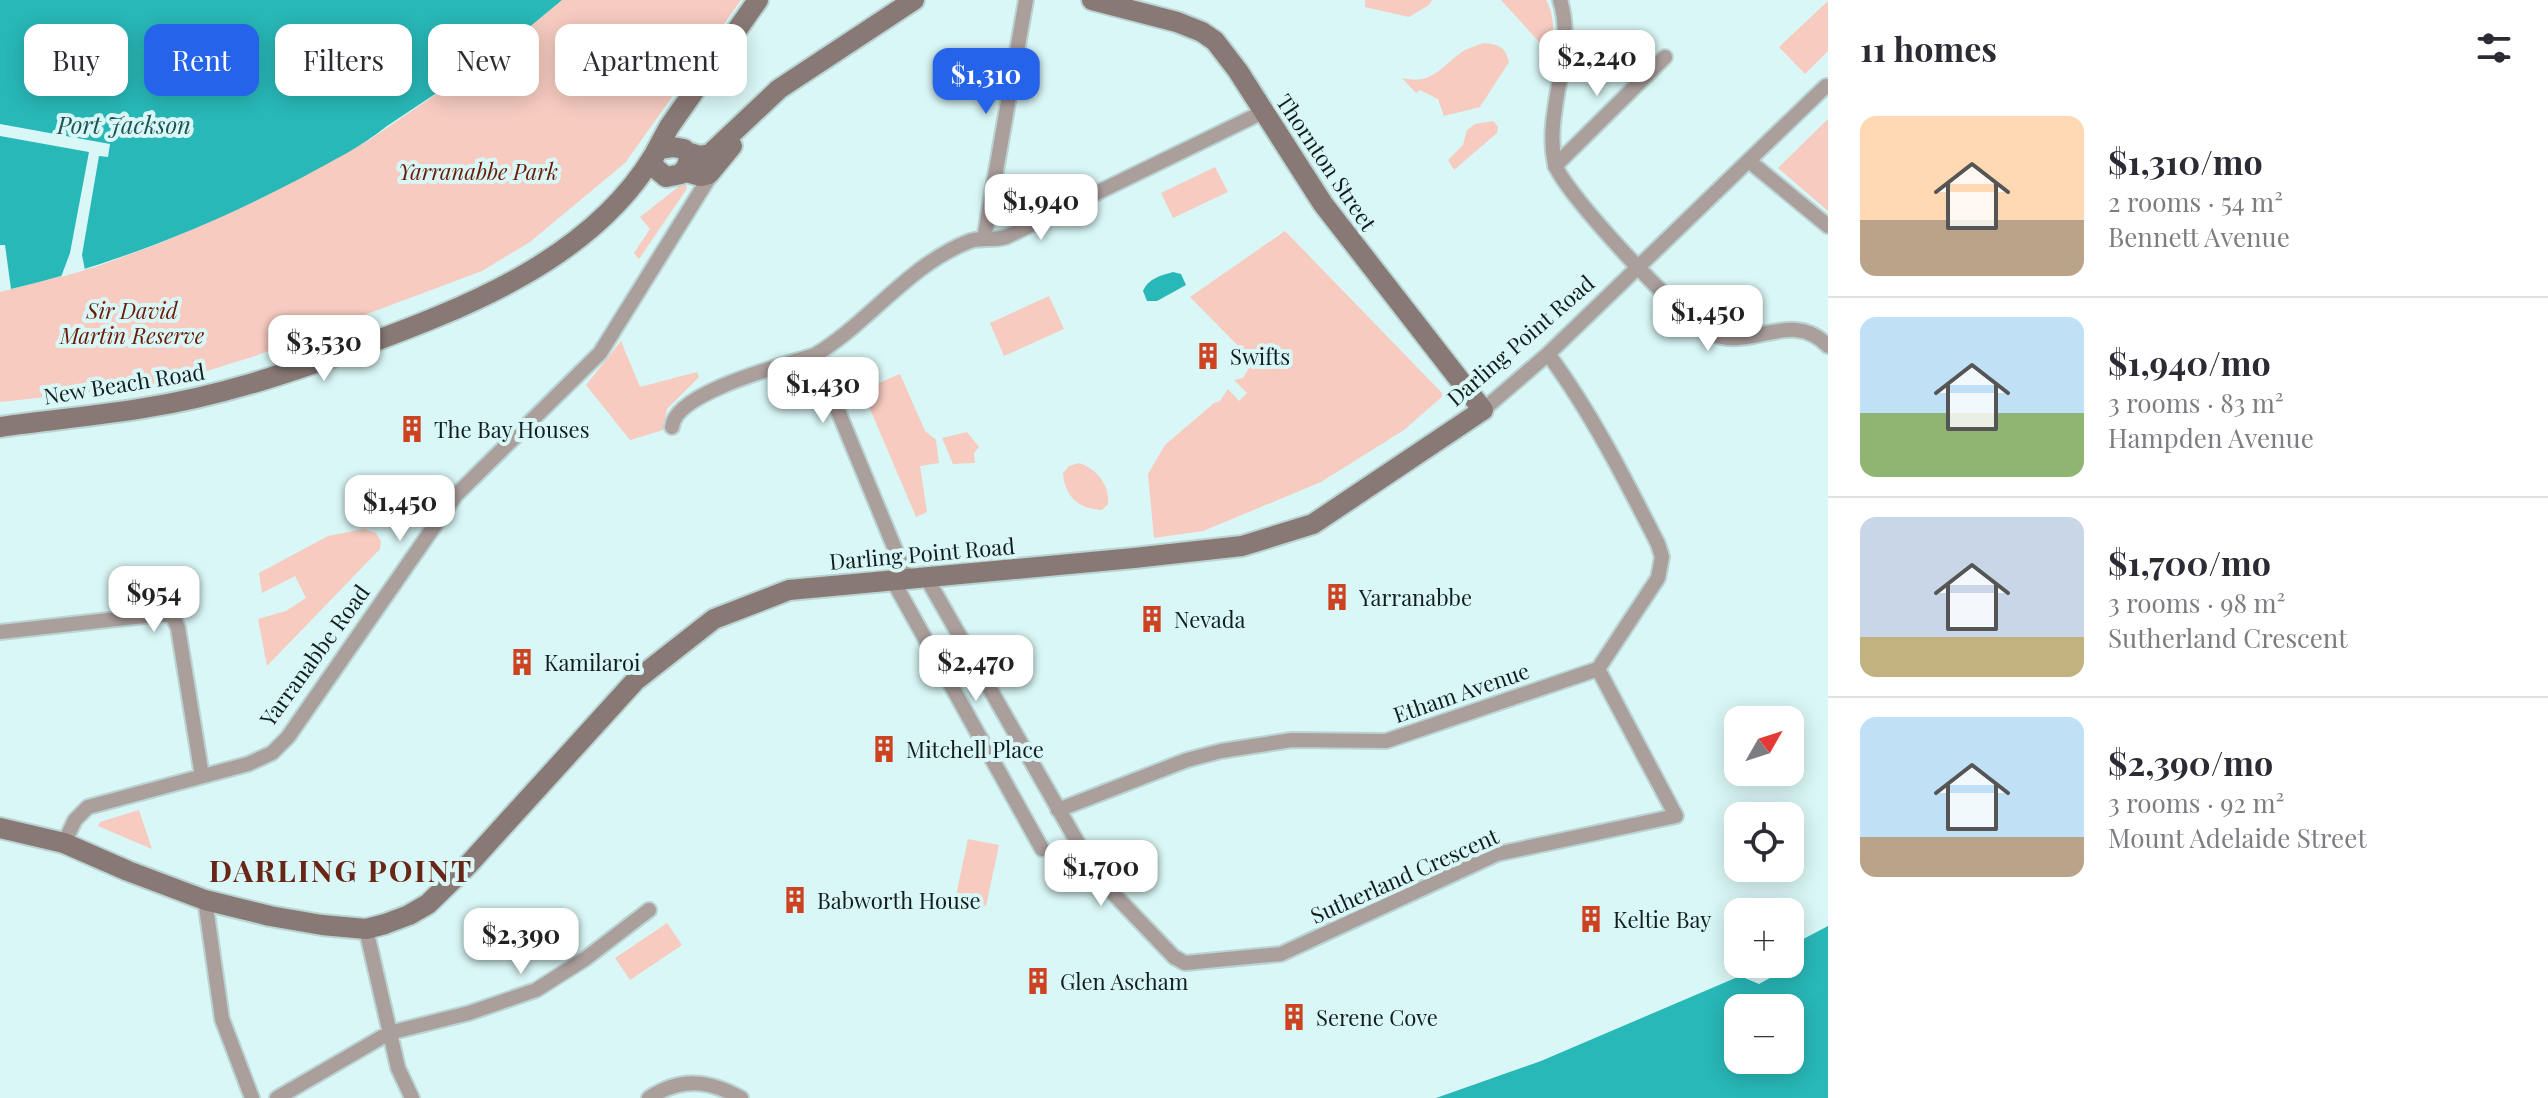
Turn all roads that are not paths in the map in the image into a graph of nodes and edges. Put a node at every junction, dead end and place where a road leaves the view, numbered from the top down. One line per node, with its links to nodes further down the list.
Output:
1 (758, 0): 6 (street, New Beach Road)
2 (914, 0): 14 (street, Yarranabbe Road)
3 (1026, 0): 18 (street)
4 (1092, 0): 11 (street, Thornton Street)
5 (1560, 0): 15 (street)
6 (742, 24)
7 (1665, 57): 15 (street)
8 (1826, 86): 13 (street, Darling Point Road)
9 (692, 96): 12 (street, New Beach Road)
10 (696, 96): 14 (street, New Beach Road)
11 (1263, 112): 18 (street); 23 (street, Thornton Street)
12 (654, 154): 14 (street); 14 (street); 16 (street, New Beach Road)
13 (1749, 161): 17 (street); 19 (street, Darling Point Road)
14 (690, 163): 16 (street, New Beach Road); 29 (street, Yarranabbe Road)
15 (1555, 166): 19 (street)
16 (600, 219): 24 (street, New Beach Road)
17 (1828, 226)
18 (984, 239): 22 (street)
19 (1639, 267): 20 (street); 21 (street, Darling Point Road)
20 (1828, 346)
21 (1548, 354): 23 (street, Darling Point Road); 28 (street)
22 (815, 355): 25 (street); 26 (street)
23 (1483, 410): 26 (street, Darling Point Road)
24 (0, 427)
25 (672, 427)
26 (908, 578): 30 (street); 33 (street); 36 (street, Darling Point Road)
27 (0, 632): 29 (street)
28 (1598, 669): 30 (street, Etham Avenue); 30 (street, Sutherland Crescent)
29 (202, 776): 32 (street, Yarranabbe Road)
30 (1058, 810)
31 (0, 828): 32 (street, Darling Point Road)
32 (64, 843): 34 (street, Darling Point Road)
33 (1042, 849)
34 (205, 900): 36 (street, Darling Point Road); 38 (street)
35 (649, 910): 37 (street)
36 (366, 929): 37 (street)
37 (389, 1033): 39 (street); 40 (street)
38 (252, 1098)
39 (277, 1098)
40 (412, 1098)
41 (649, 1098): 42 (street)
42 (741, 1098)

